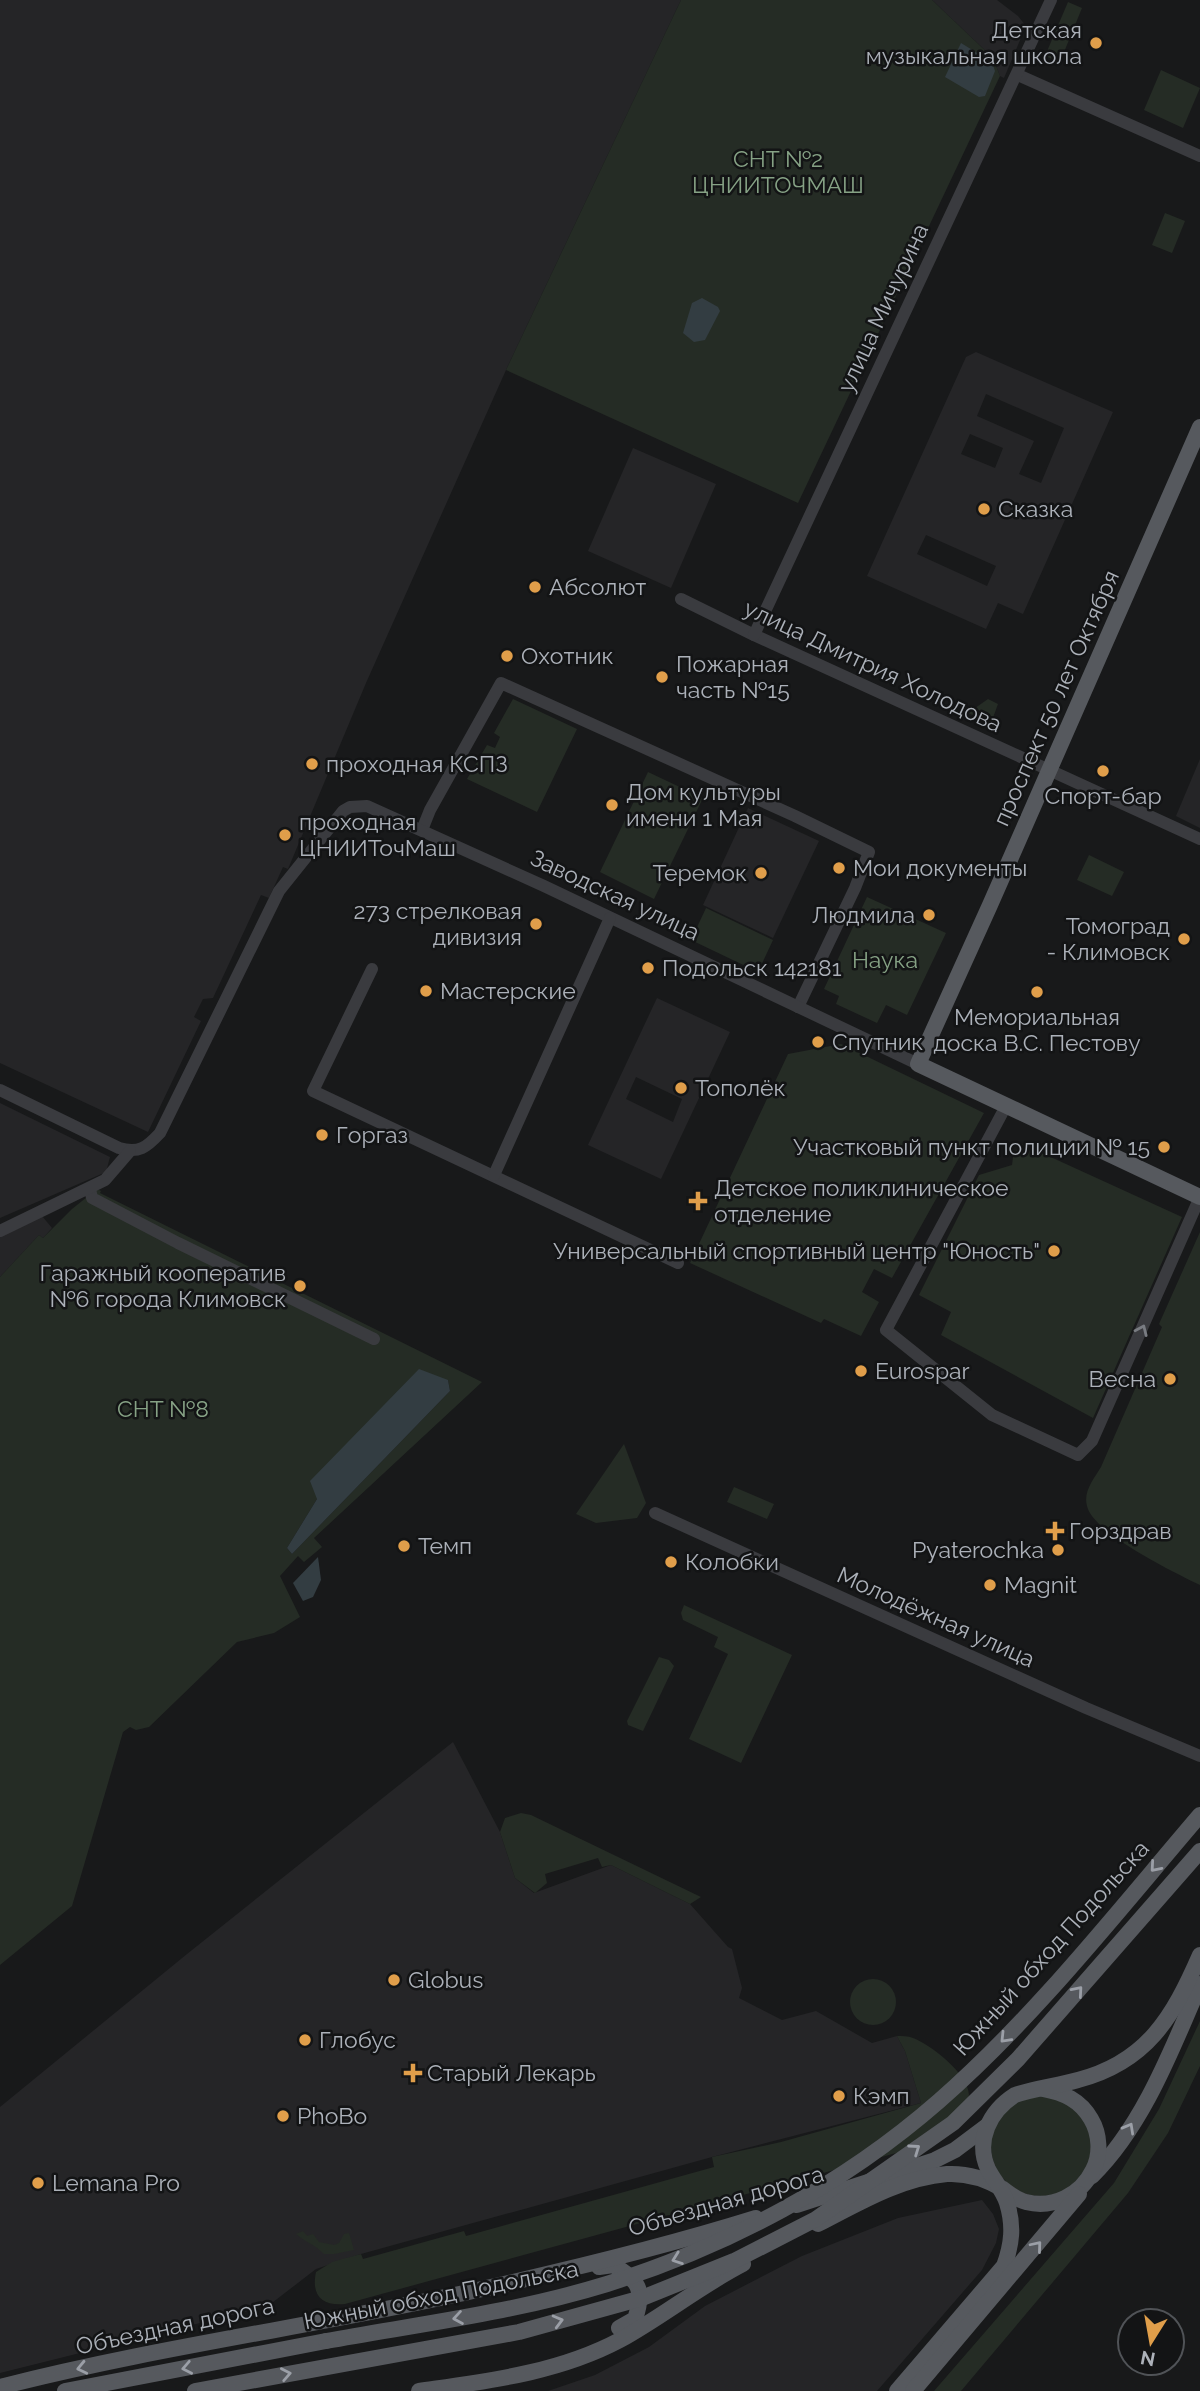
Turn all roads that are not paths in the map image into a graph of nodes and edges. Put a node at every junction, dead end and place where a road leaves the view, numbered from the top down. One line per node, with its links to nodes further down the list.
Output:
1 (1051, 0): 2 (street, улица Мичурина)
2 (1018, 75): 3 (street); 6 (street, улица Мичурина)
3 (1200, 156)
4 (1200, 427): 7 (main road, проспект 50 лет Октября)
5 (681, 598): 6 (street, улица Дмитрия Холодова)
6 (754, 635): 7 (street, улица Дмитрия Холодова)
7 (1050, 770): 9 (street, улица Дмитрия Холодова); 13 (main road, проспект 50 лет Октября)
8 (422, 830): 10 (street, Заводская улица); 12 (street); 16 (street, Заводская улица)
9 (1200, 839)
10 (610, 918): 12 (street, Заводская улица); 17 (street)
11 (372, 969): 17 (street)
12 (798, 1007): 13 (street, Заводская улица)
13 (918, 1064): 15 (main road, Заводская улица)
14 (0, 1090): 16 (street)
15 (1006, 1105): 19 (main road, Заводская улица); 19 (street, one-way to 19)
16 (130, 1151): 18 (street, Заводская улица)
17 (494, 1175): 21 (street)
18 (90, 1189): 20 (street, Заводская улица); 22 (street)
19 (1200, 1197)
20 (0, 1231)
21 (678, 1263)
22 (374, 1339)
23 (655, 1513): 24 (street, Молодёжная улица)
24 (1200, 1756)
25 (1200, 1815): 36 (main road, Южный обход Подольска, one-way to 36, bridge)
26 (1200, 1851): 37 (main road, Южный обход Подольска, one-way to 26, bridge)
27 (1200, 1955): 29 (main road)
28 (1200, 1984): 31 (main road, one-way to 28)
29 (1043, 2089): 30 (main road); 31 (main road)
30 (987, 2126): 32 (main road); 33 (main road, Объездная дорога)
31 (1087, 2181): 32 (main road); 40 (main road, one-way to 31)
32 (1002, 2189): 34 (main road, Объездная дорога); 39 (main road)
33 (534, 2277): 34 (main road); 35 (main road, Объездная дорога, one-way to 35)
34 (468, 2384): 38 (main road, Объездная дорога)
35 (0, 2387)
36 (65, 2391)
37 (195, 2391)
38 (419, 2391)
39 (897, 2391)
40 (913, 2391)

